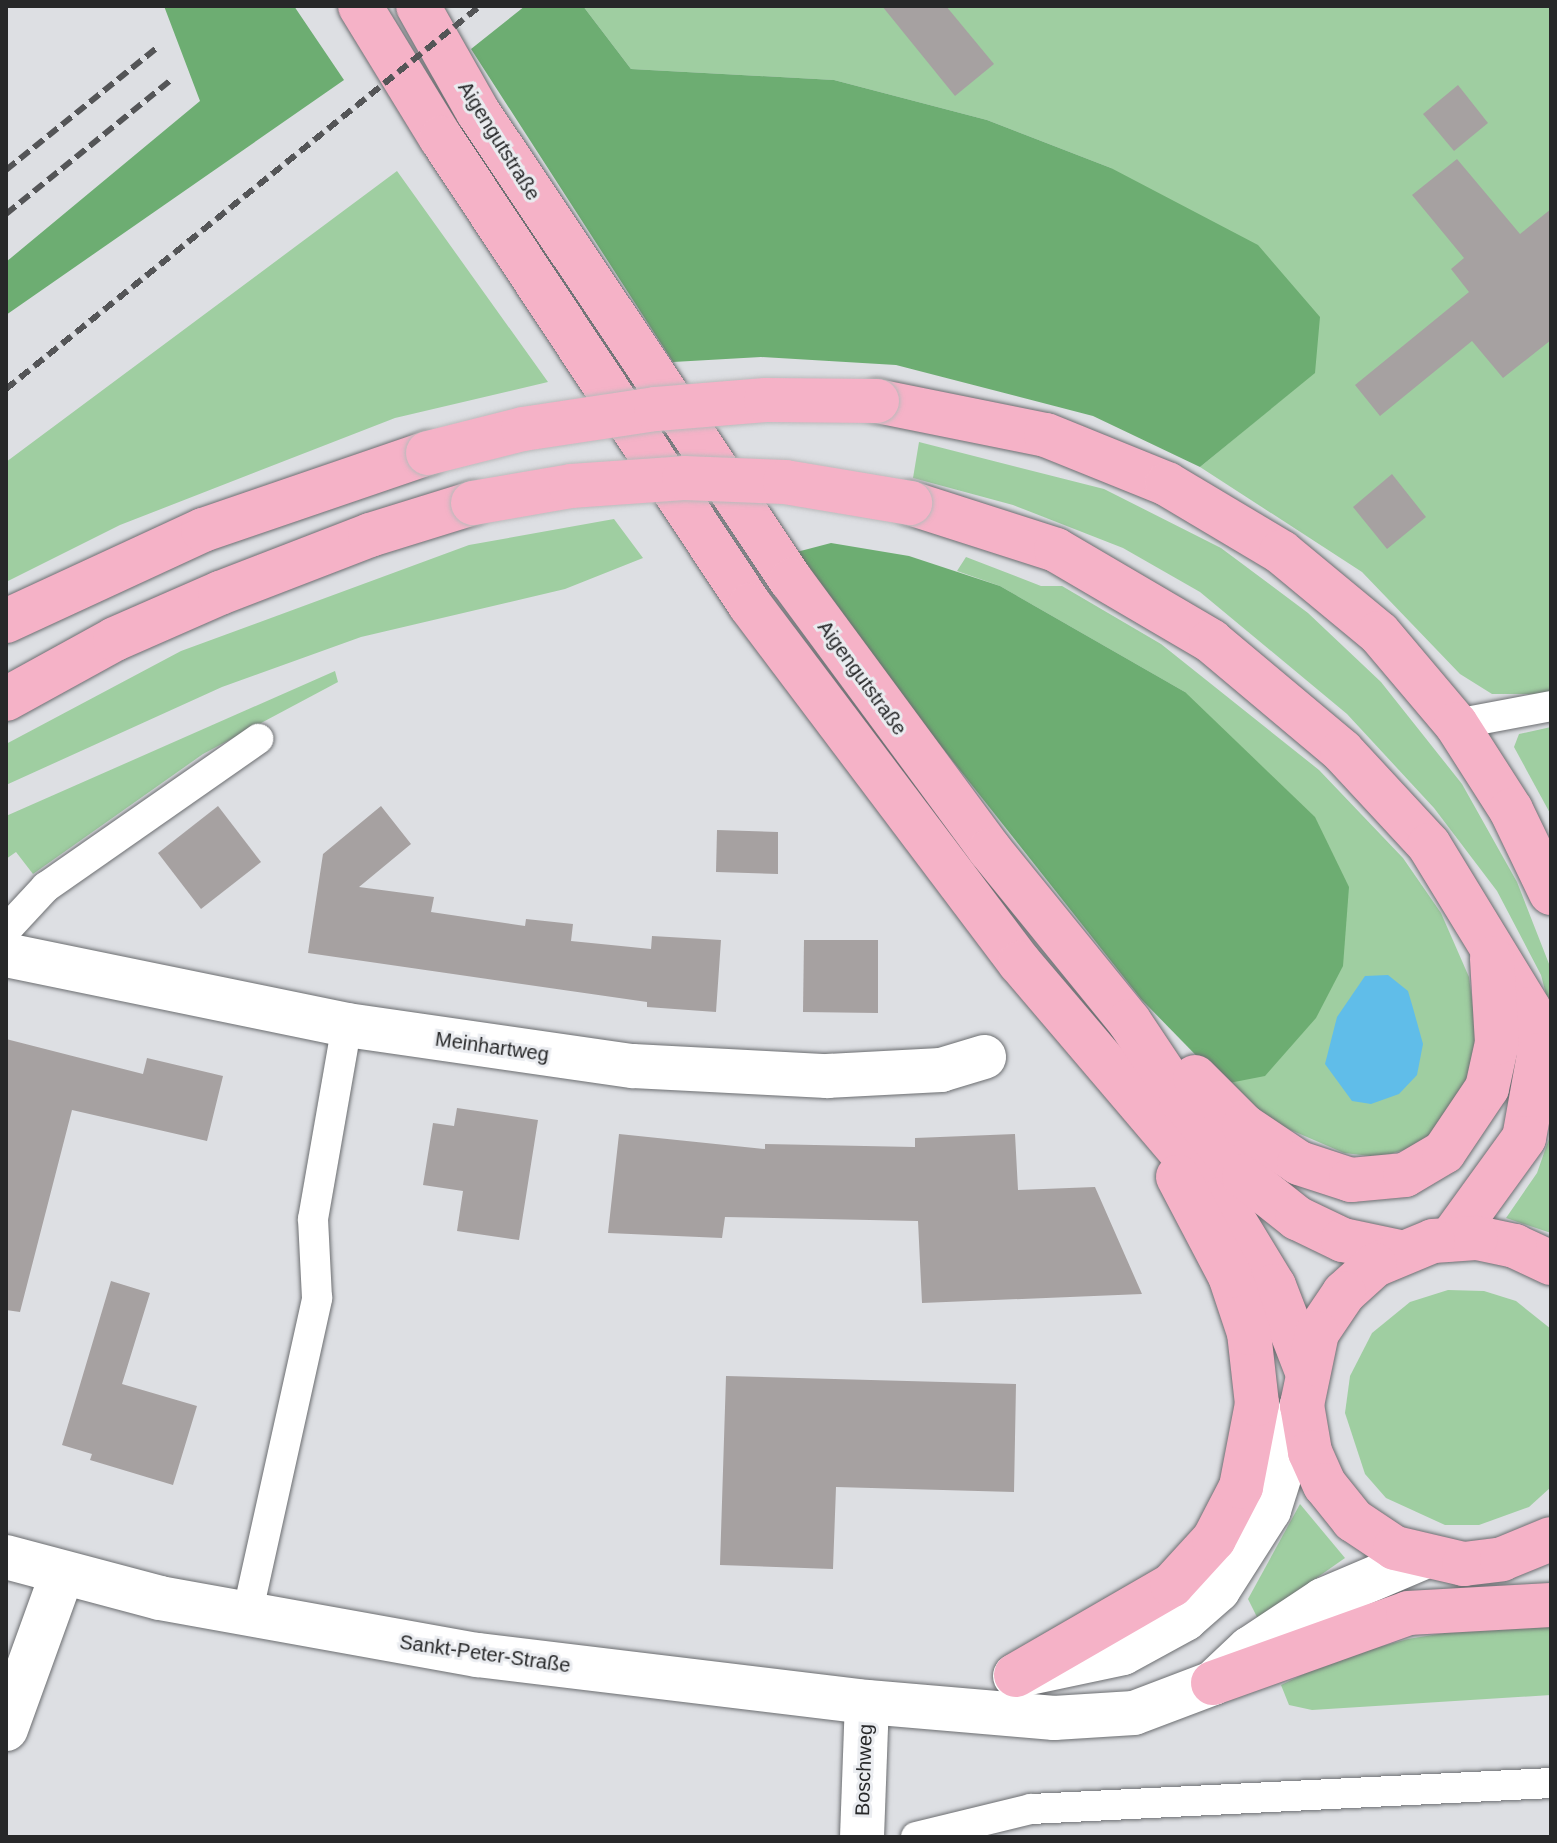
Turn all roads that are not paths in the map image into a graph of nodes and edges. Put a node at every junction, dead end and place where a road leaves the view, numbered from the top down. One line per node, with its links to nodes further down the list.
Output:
1 (360, 6): 15 (main road)
2 (418, 6): 12 (main road, Aigengutstraße)
3 (6, 621): 6 (main road, bridge)
4 (6, 699): 10 (main road, bridge)
5 (1551, 706): 6 (lane)
6 (1456, 724): 8 (main road)
7 (258, 739): 9 (lane)
8 (1551, 893)
9 (6, 930)
10 (1491, 944): 12 (main road); 16 (main road)
11 (6, 955): 13 (street, Meinhartweg)
12 (1129, 1021): 17 (main road, Aigengutstraße)
13 (347, 1025): 14 (street, Meinhartweg); 25 (lane)
14 (984, 1057)
15 (1144, 1114): 19 (main road); 26 (main road)
16 (1451, 1239): 17 (main road); 18 (main road)
17 (1400, 1252): 19 (main road)
18 (1551, 1263)
19 (1304, 1387): 22 (main road); 26 (street)
20 (1551, 1539): 22 (main road)
21 (6, 1557): 23 (street, Sankt-Peter-Straße)
22 (1422, 1558): 27 (street)
23 (62, 1574): 25 (street, Sankt-Peter-Straße); 30 (street)
24 (1551, 1605): 27 (main road)
25 (247, 1615): 28 (street, Sankt-Peter-Straße)
26 (1016, 1675): 29 (street)
27 (1213, 1683): 29 (street)
28 (867, 1702): 29 (street, Sankt-Peter-Straße); 32 (street, Boschweg)
29 (912, 1703)
30 (7, 1726)
31 (1551, 1783): 33 (lane)
32 (862, 1837)
33 (916, 1837)

